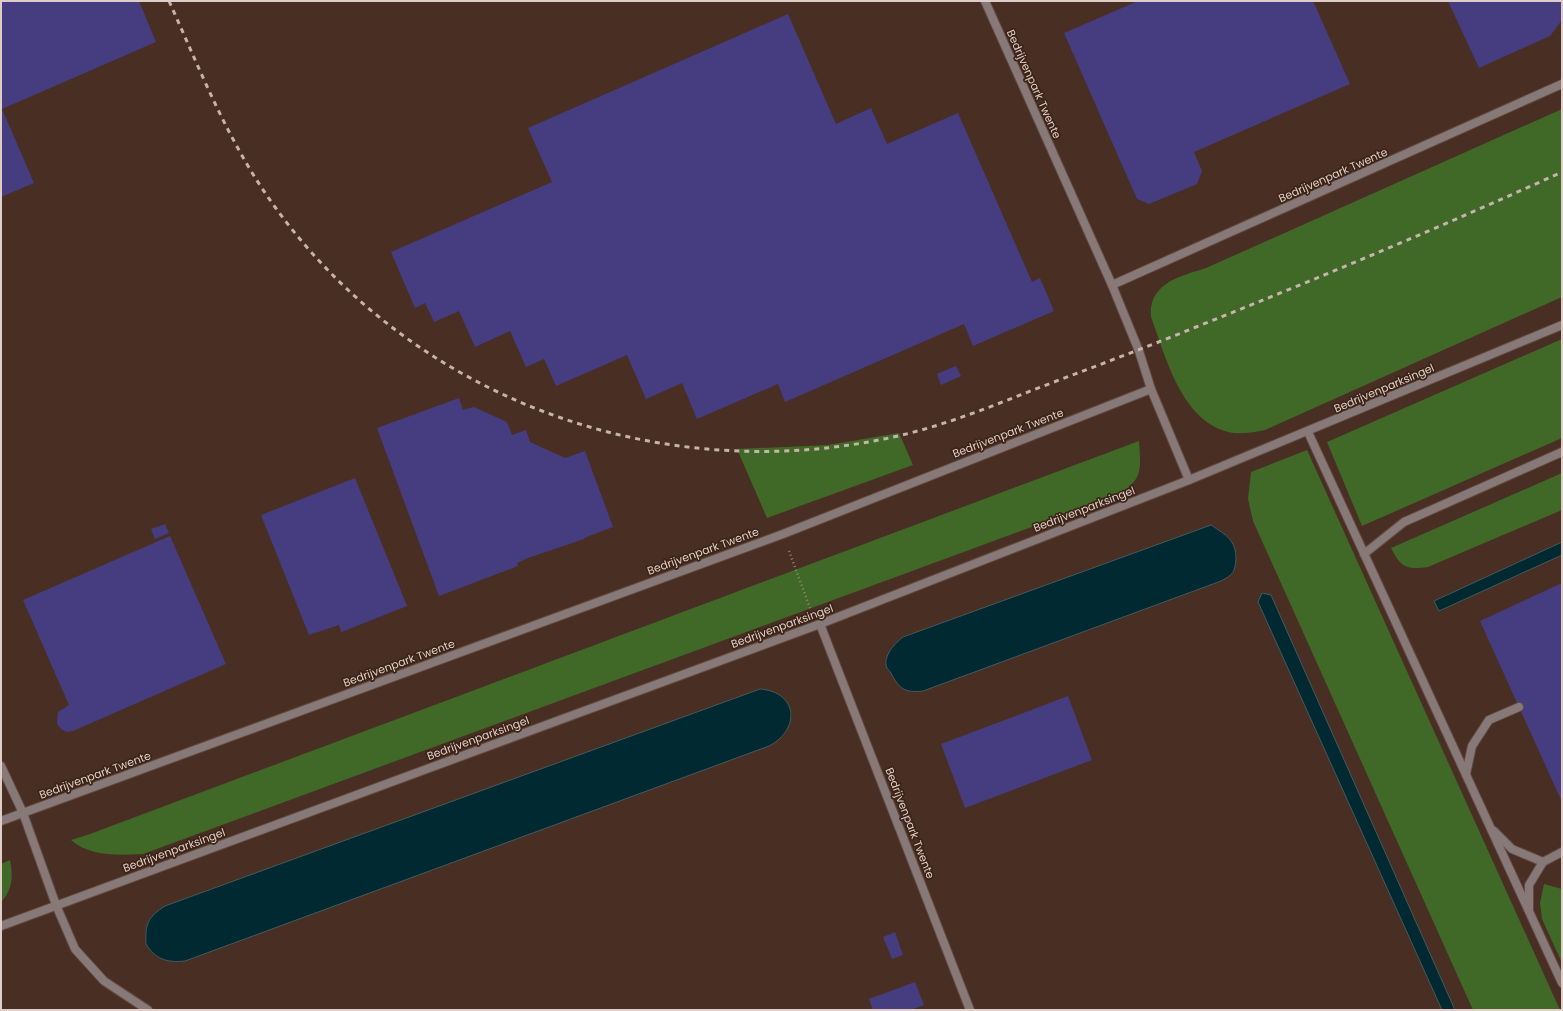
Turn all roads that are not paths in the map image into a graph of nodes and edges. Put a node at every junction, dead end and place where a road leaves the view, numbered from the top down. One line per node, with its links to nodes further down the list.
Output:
1 (985, 1): 3 (street, Bedrijvenpark Twente)
2 (1562, 84): 3 (street, Bedrijvenpark Twente)
3 (1112, 285): 5 (street, Bedrijvenpark Twente)
4 (1562, 325): 6 (street, Bedrijvenparksingel)
5 (1151, 389): 8 (street, Bedrijvenpark Twente); 14 (street, Bedrijvenpark Twente)
6 (1308, 432): 8 (street, Bedrijvenparksingel); 9 (street)
7 (1562, 452): 9 (street)
8 (1190, 480): 10 (street, Bedrijvenparksingel)
9 (1364, 554): 13 (street)
10 (820, 624): 19 (street, Bedrijvenparksingel); 24 (street, Bedrijvenpark Twente)
11 (1519, 707): 13 (street)
12 (1, 766): 14 (street)
13 (1466, 774): 16 (street)
14 (24, 813): 15 (street, Bedrijvenpark Twente); 19 (street)
15 (1, 821)
16 (1489, 826): 18 (street); 20 (street)
17 (1562, 852): 18 (street)
18 (1543, 862): 20 (street)
19 (56, 906): 21 (street, Bedrijvenparksingel); 23 (street)
20 (1529, 913): 22 (street)
21 (1, 926)
22 (1562, 983)
23 (148, 1010)
24 (970, 1010)

